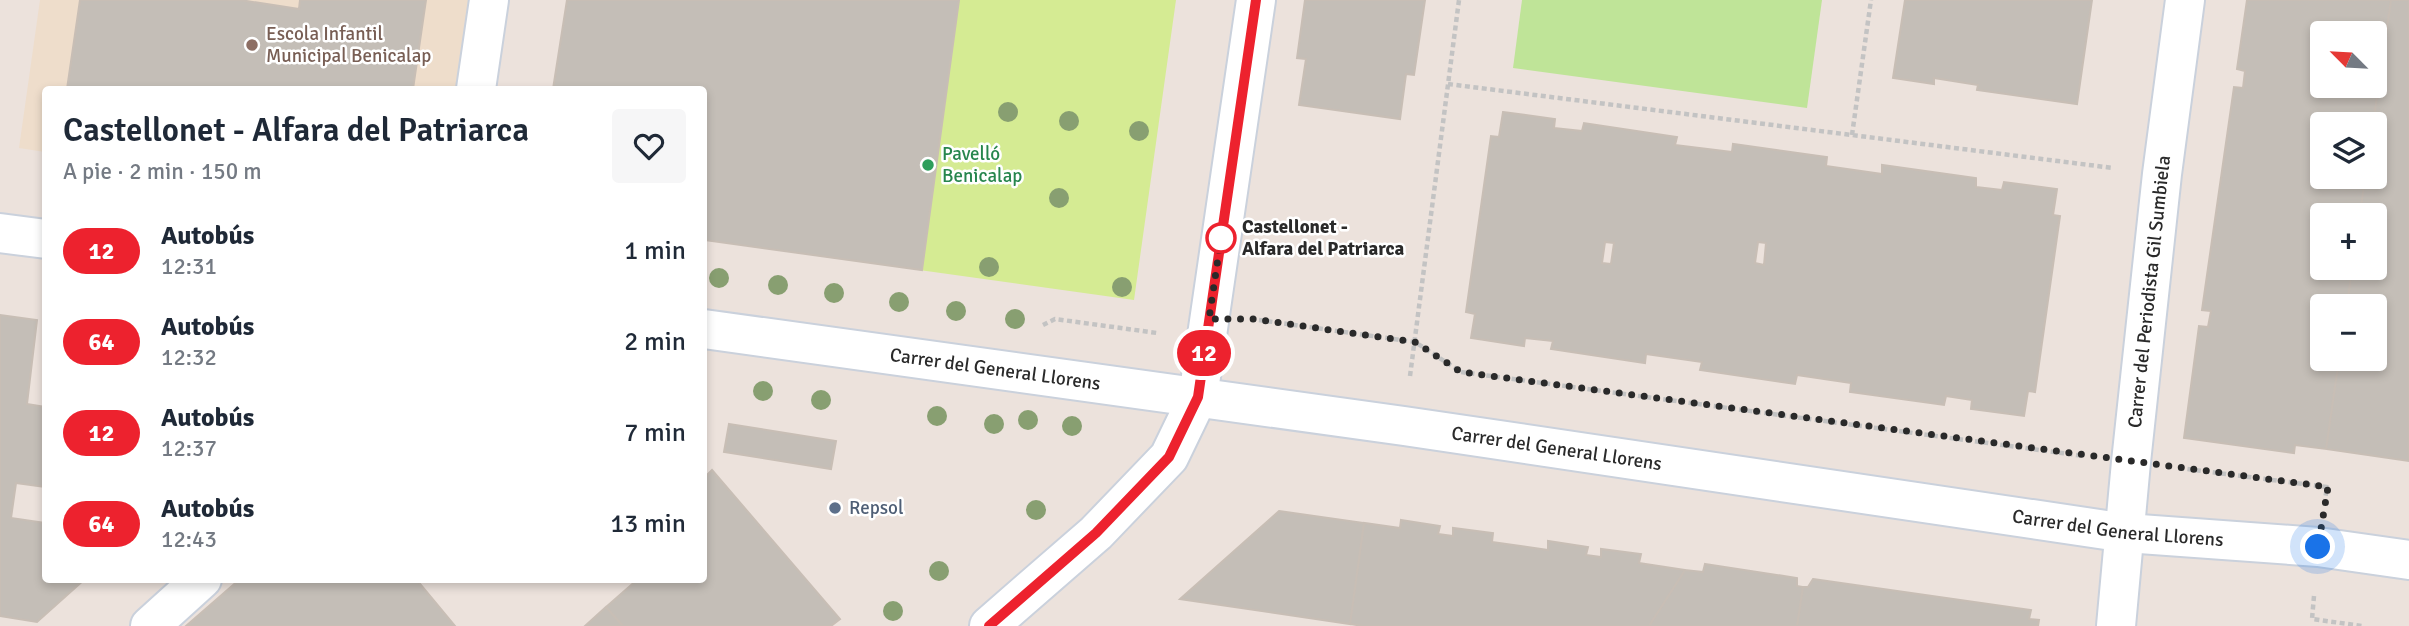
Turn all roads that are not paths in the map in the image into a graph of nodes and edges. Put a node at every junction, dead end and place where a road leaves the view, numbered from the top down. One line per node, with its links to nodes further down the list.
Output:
1 (489, 0): 4 (street)
2 (1256, 0): 8 (street)
3 (2185, 0): 9 (street, Carrer del Periodista Gil Sumbiela)
4 (476, 86)
5 (0, 233): 6 (street)
6 (42, 238)
7 (707, 329): 8 (street, Carrer del General Llorens)
8 (1198, 397): 9 (street, Carrer del General Llorens); 13 (street)
9 (2126, 534): 10 (street, Carrer del General Llorens); 14 (street, Carrer del Periodista Gil Sumbiela)
10 (2409, 560)
11 (198, 583): 12 (street)
12 (150, 626)
13 (989, 626)
14 (2116, 626)

